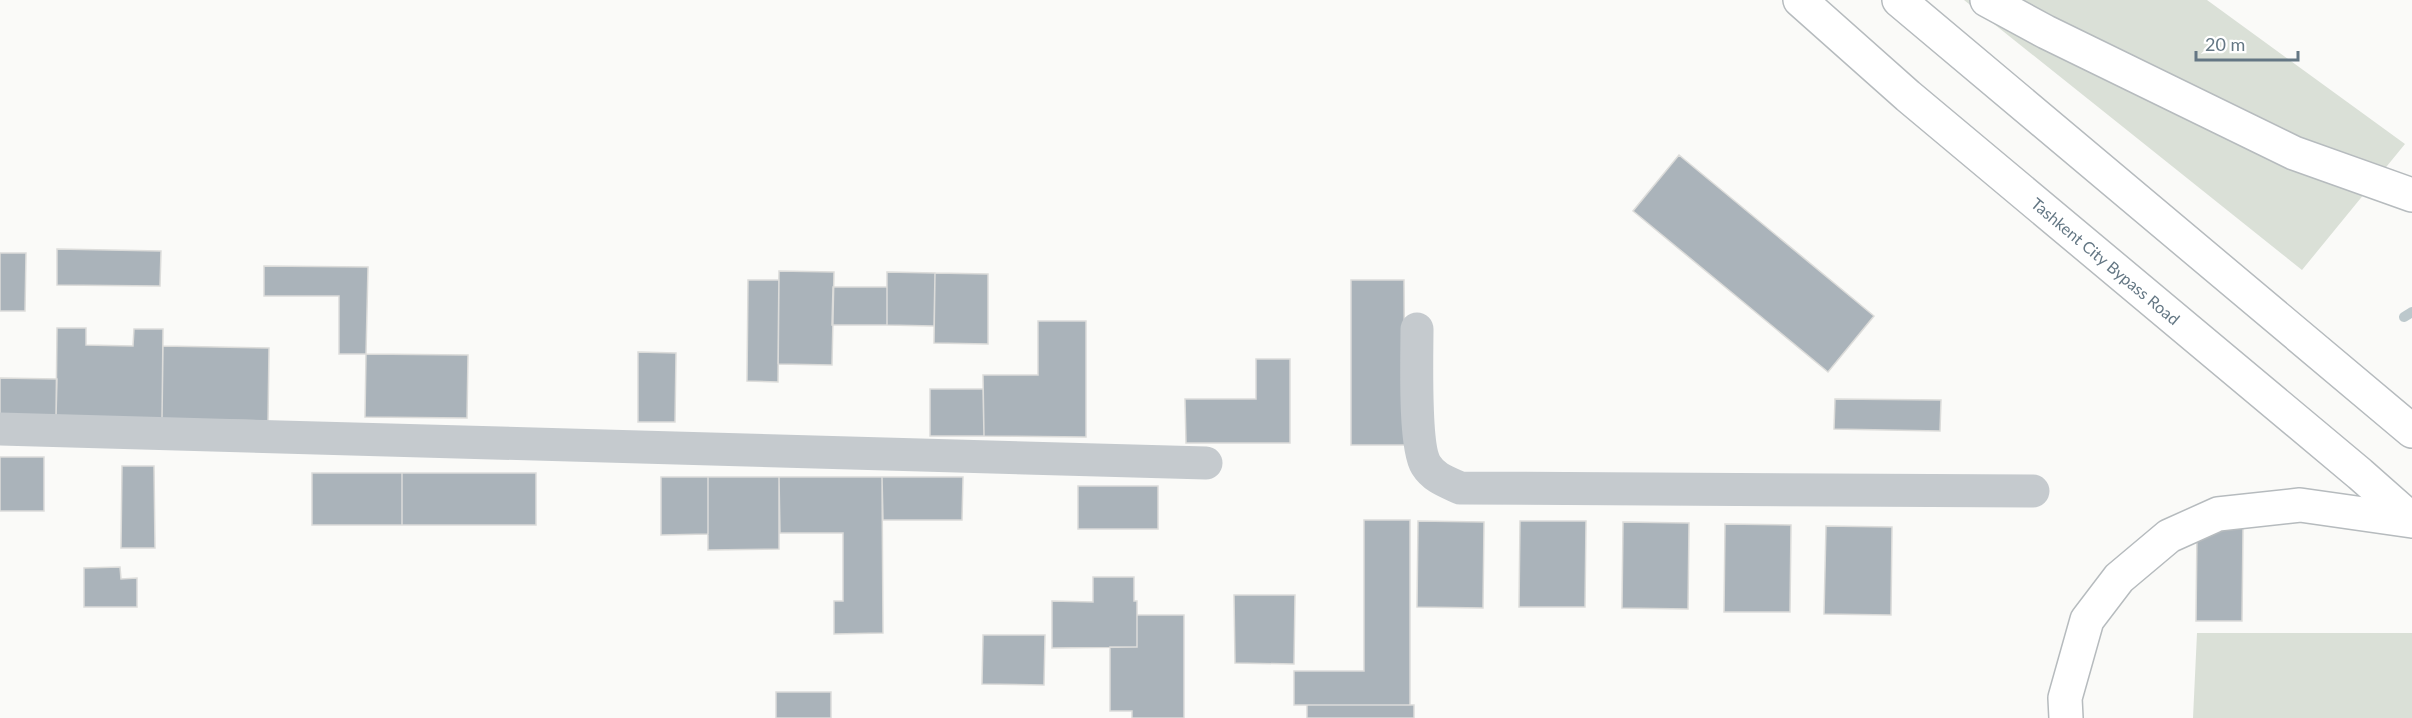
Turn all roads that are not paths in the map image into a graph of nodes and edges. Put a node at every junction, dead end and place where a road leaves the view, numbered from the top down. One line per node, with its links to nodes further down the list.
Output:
1 (1800, 0): 10 (highway, Tashkent City Bypass Road)
2 (1899, 0): 7 (highway)
3 (1988, 0): 4 (highway)
4 (2412, 195)
5 (1417, 329): 9 (street)
6 (0, 429): 8 (street)
7 (2412, 431)
8 (1206, 463)
9 (2033, 491)
10 (2412, 521): 11 (highway)
11 (2066, 718)

